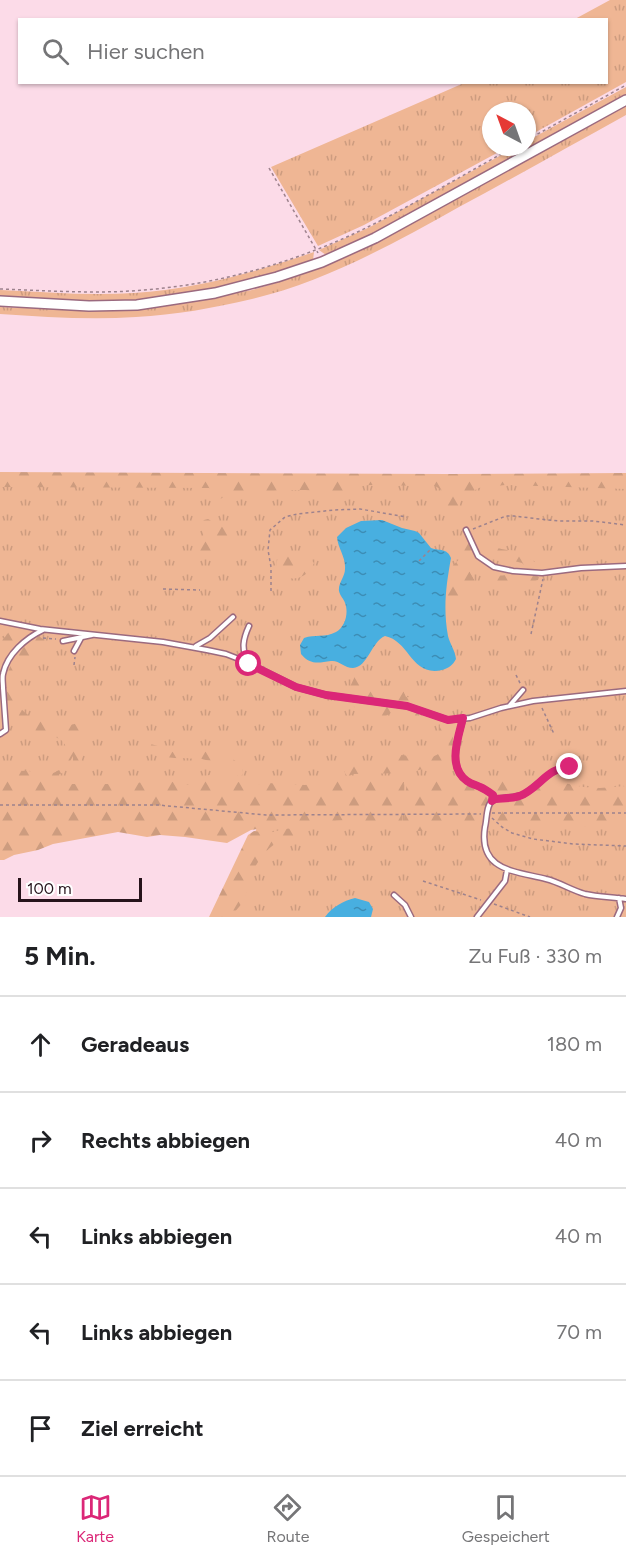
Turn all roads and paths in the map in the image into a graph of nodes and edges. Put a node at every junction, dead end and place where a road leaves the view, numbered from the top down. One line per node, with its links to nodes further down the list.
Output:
1 (626, 85): 3 (path)
2 (626, 100): 8 (street)
3 (536, 135)
4 (497, 156): 7 (path)
5 (269, 168): 6 (path)
6 (315, 247)
7 (0, 289)
8 (0, 301)
9 (407, 517): 18 (path)
10 (626, 525): 11 (path)
11 (466, 530): 15 (lane)
12 (431, 549): 13 (path)
13 (419, 561)
14 (626, 566): 15 (lane)
15 (544, 573): 24 (path)
16 (163, 589): 17 (path)
17 (200, 590)
18 (271, 591)
19 (233, 617): 27 (lane)
20 (0, 621): 22 (lane)
21 (249, 626): 29 (lane)
22 (44, 630): 23 (lane); 34 (lane)
23 (96, 634): 25 (lane); 27 (lane)
24 (531, 634)
25 (81, 638): 26 (lane); 28 (lane)
26 (63, 641)
27 (194, 647): 29 (lane)
28 (74, 651)
29 (249, 664): 33 (lane)
30 (523, 690): 32 (lane)
31 (626, 691): 32 (lane)
32 (509, 706): 33 (lane)
33 (463, 718): 36 (lane)
34 (0, 734)
35 (570, 767): 36 (lane)
36 (492, 801): 41 (lane)
37 (0, 805): 38 (path)
38 (626, 813)
39 (490, 816): 40 (path)
40 (626, 846)
41 (507, 870): 44 (lane); 49 (lane)
42 (423, 881): 46 (path)
43 (394, 895): 48 (lane)
44 (619, 898): 45 (lane); 51 (lane)
45 (626, 899)
46 (483, 900)
47 (491, 903): 50 (path)
48 (411, 917)
49 (477, 917)
50 (530, 917)
51 (617, 917)

